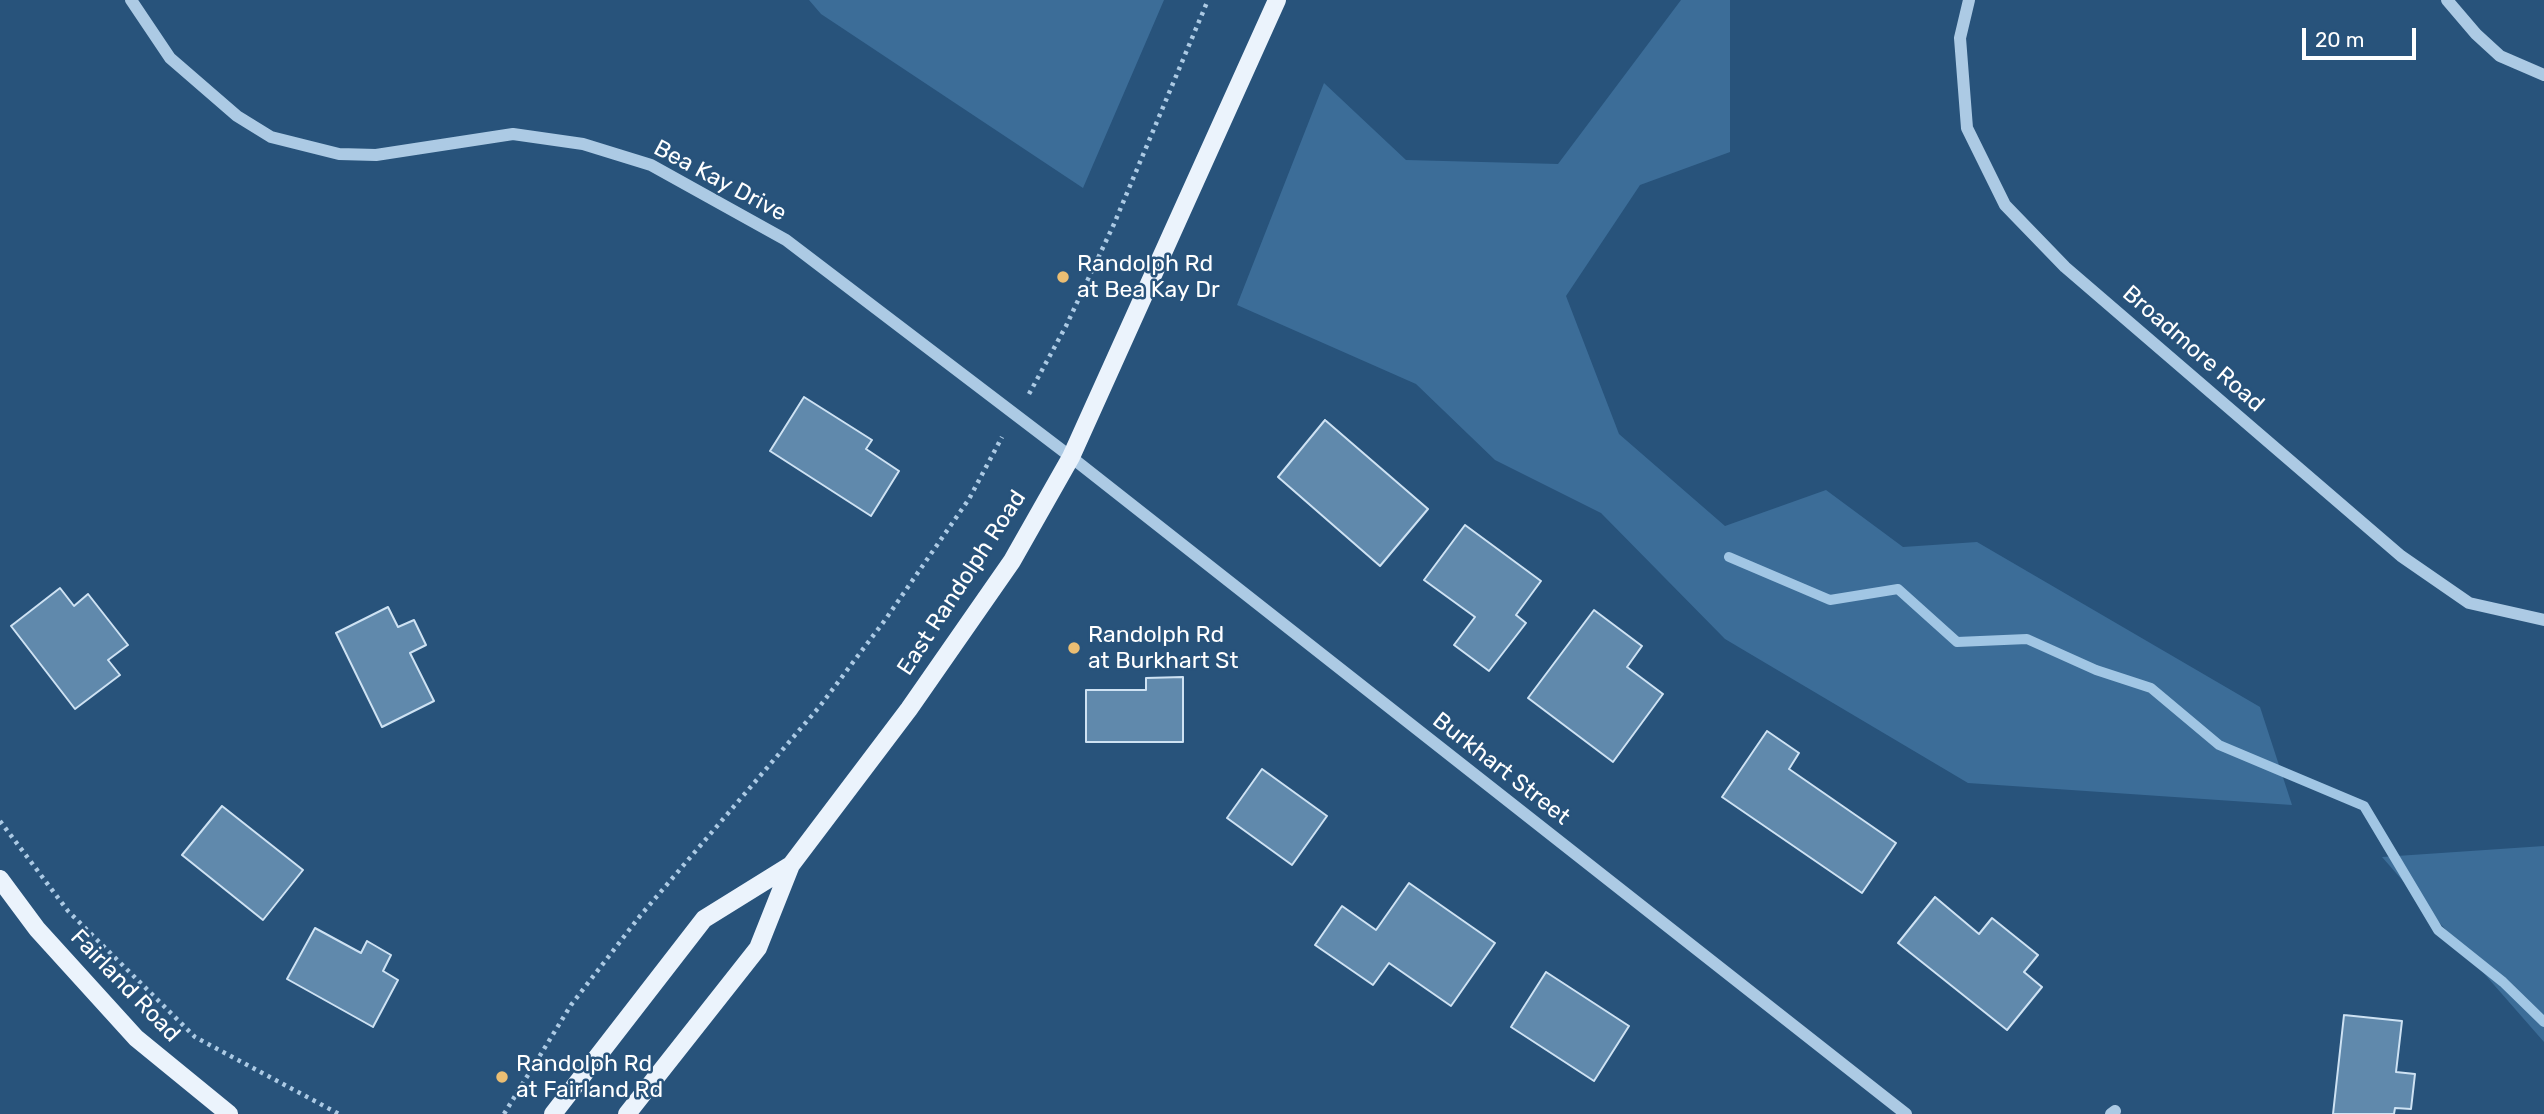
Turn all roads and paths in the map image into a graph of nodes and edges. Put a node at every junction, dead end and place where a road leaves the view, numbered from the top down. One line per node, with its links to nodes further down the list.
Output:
1 (131, 0): 7 (street, Bea Kay Drive)
2 (1208, 0): 7 (path)
3 (1277, 0): 8 (main road, East Randolph Road)
4 (1969, 0): 9 (street, Broadmore Road)
5 (2447, 0): 6 (street)
6 (2544, 75)
7 (1017, 415): 8 (street, Bea Kay Drive); 15 (path)
8 (1071, 457): 11 (main road, East Randolph Road); 18 (street, Burkhart Street)
9 (2544, 620)
10 (0, 821): 14 (path)
11 (790, 865): 16 (main road, East Randolph Road); 17 (main road, East Randolph Road)
12 (0, 878): 13 (main road, Fairland Road)
13 (229, 1114)
14 (339, 1114)
15 (505, 1114)
16 (553, 1114)
17 (627, 1114)
18 (1906, 1114)

